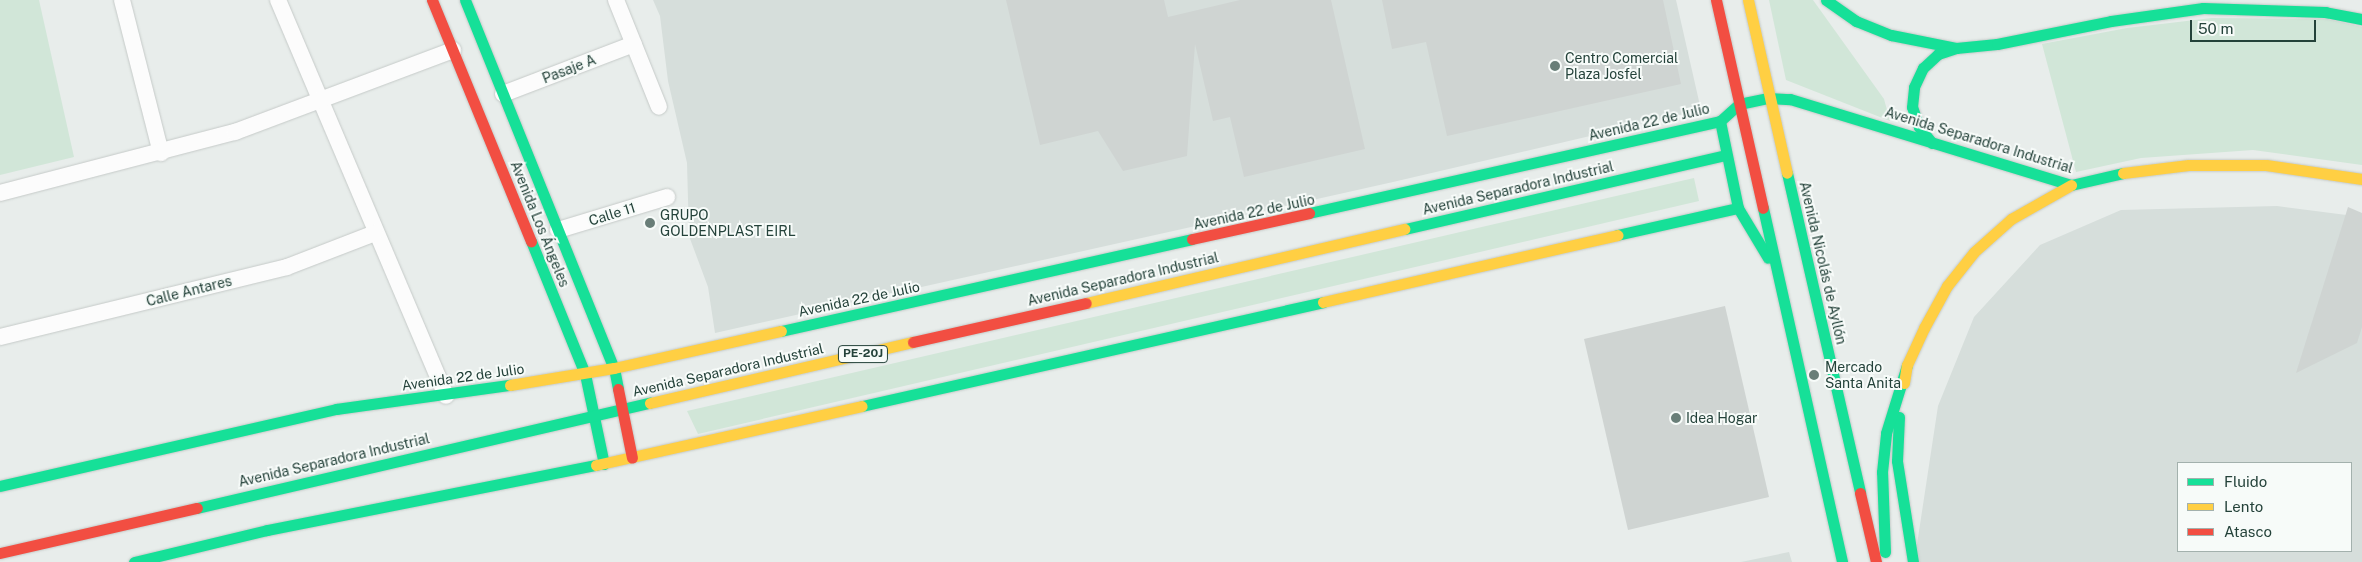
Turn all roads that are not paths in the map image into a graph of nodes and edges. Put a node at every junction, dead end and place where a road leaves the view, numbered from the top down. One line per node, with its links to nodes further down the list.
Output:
1 (122, 0): 21 (street)
2 (278, 0): 16 (street)
3 (432, 0): 13 (main road, Avenida Los Ángeles)
4 (465, 0): 14 (main road, Avenida Los Ángeles)
5 (616, 0): 11 (street)
6 (1716, 0): 17 (main road)
7 (1748, 0): 15 (main road, Avenida Nicolás de Ayllón)
8 (1826, 0): 12 (main road)
9 (2324, 6): 10 (main road); 12 (main road)
10 (2362, 19)
11 (634, 44): 14 (street, Pasaje A); 18 (street)
12 (1956, 48): 20 (main road)
13 (453, 50): 16 (street); 34 (main road, Avenida Los Ángeles)
14 (503, 94): 28 (main road, Avenida Los Ángeles)
15 (1768, 98): 17 (main road, Avenida Separadora Industrial); 20 (main road, Avenida Separadora Industrial); 44 (main road, Avenida Nicolás de Ayllón)
16 (321, 102): 21 (street); 29 (street)
17 (1739, 104): 19 (main road); 30 (main road)
18 (659, 107)
19 (1720, 121): 22 (main road); 33 (main road, Avenida 22 de Julio)
20 (1932, 143): 24 (main road, Avenida Separadora Industrial)
21 (161, 153): 25 (street)
22 (1726, 155): 27 (main road); 36 (main road, Avenida Separadora Industrial / PE-20J)
23 (2362, 179): 24 (main road, Avenida Separadora Industrial)
24 (2071, 185): 32 (main road)
25 (0, 193)
26 (667, 197): 28 (street, Calle 11)
27 (1738, 208): 30 (main road); 38 (main road)
28 (558, 230): 33 (main road, Avenida Los Ángeles)
29 (375, 232): 31 (street, Calle Antares); 35 (street)
30 (1777, 274): 43 (main road)
31 (0, 337)
32 (1907, 365): 45 (main road); 46 (main road)
33 (614, 368): 34 (main road, Avenida 22 de Julio); 36 (main road, Avenida Los Ángeles)
34 (585, 374): 35 (main road, Avenida 22 de Julio); 37 (main road, Avenida Los Ángeles)
35 (446, 396): 40 (main road, Avenida 22 de Julio)
36 (622, 410): 37 (main road, Avenida Separadora Industrial / PE-20J); 38 (main road, Avenida Los Ángeles)
37 (594, 416): 39 (main road, Avenida Los Ángeles); 41 (main road, Avenida Separadora Industrial / PE-20J)
38 (632, 458): 39 (main road)
39 (604, 464): 42 (main road)
40 (0, 486)
41 (0, 553)
42 (134, 562)
43 (1842, 562)
44 (1876, 562)
45 (1885, 562)
46 (1913, 562)

